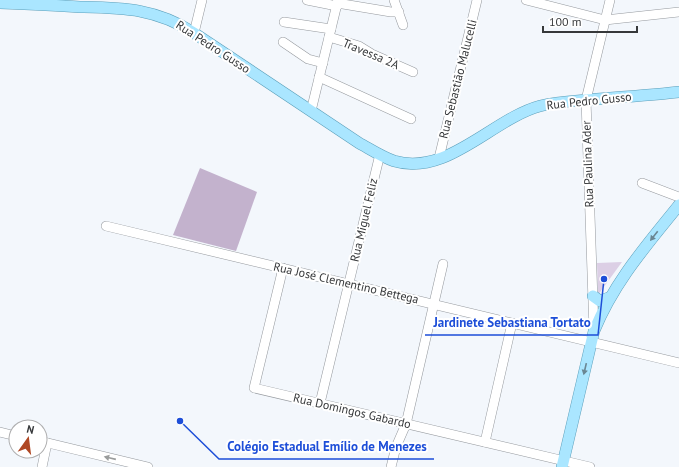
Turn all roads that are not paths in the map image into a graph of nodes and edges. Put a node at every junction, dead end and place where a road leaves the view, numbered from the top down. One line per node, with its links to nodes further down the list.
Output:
1 (202, 0): 14 (street)
2 (394, 0): 9 (street)
3 (477, 0): 25 (street, Rua Sebastião Malucelli)
4 (526, 0): 11 (street)
5 (610, 0): 11 (street, Rua Paulina Ader)
6 (314, 1): 8 (street)
7 (0, 3): 14 (main road, Rua Pedro Gusso)
8 (337, 3): 9 (street); 15 (street)
9 (399, 12): 13 (street)
10 (679, 12): 11 (street)
11 (605, 20): 21 (street, Rua Paulina Ader)
12 (284, 22): 15 (street, Travessa 2A)
13 (403, 25)
14 (194, 33): 22 (main road, Rua Pedro Gusso)
15 (330, 33): 17 (street); 18 (street, Travessa 2A)
16 (283, 42): 17 (street)
17 (323, 63): 19 (street)
18 (413, 72)
19 (319, 77): 22 (street); 23 (street)
20 (679, 92): 21 (main road, Rua Pedro Gusso)
21 (586, 100): 25 (main road, Rua Pedro Gusso); 33 (street, Rua Paulina Ader)
22 (311, 111): 24 (main road, Rua Pedro Gusso)
23 (411, 119)
24 (380, 154): 25 (main road, Rua Pedro Gusso); 32 (street, Rua Miguel Feliz)
25 (439, 158)
26 (642, 183): 27 (street)
27 (679, 196)
28 (679, 205): 34 (main road, one-way to 34)
29 (106, 226): 31 (street, Rua José Clementino Bettega)
30 (443, 264): 35 (street)
31 (283, 268): 32 (street, Rua José Clementino Bettega); 40 (street, Rua Domingos Gabardo)
32 (349, 284): 35 (street, Rua José Clementino Bettega); 40 (street, Rua Miguel Feliz)
33 (593, 296): 34 (main road); 37 (street, Rua Paulina Ader)
34 (608, 298): 37 (main road)
35 (434, 304): 36 (street, Rua José Clementino Bettega); 41 (street)
36 (512, 323): 38 (street, Rua José Clementino Bettega); 42 (street)
37 (594, 331): 38 (main road)
38 (591, 342): 39 (street, Rua José Clementino Bettega); 44 (main road, one-way to 44)
39 (679, 363)
40 (320, 403): 41 (street, Rua Domingos Gabardo)
41 (406, 424): 42 (street, Rua Domingos Gabardo); 47 (street)
42 (485, 442): 44 (street, Rua Domingos Gabardo)
43 (48, 443): 45 (street, one-way to 43)
44 (563, 464): 48 (street, Rua Domingos Gabardo)
45 (130, 465): 46 (street)
46 (148, 467)
47 (392, 467)
48 (590, 467)

